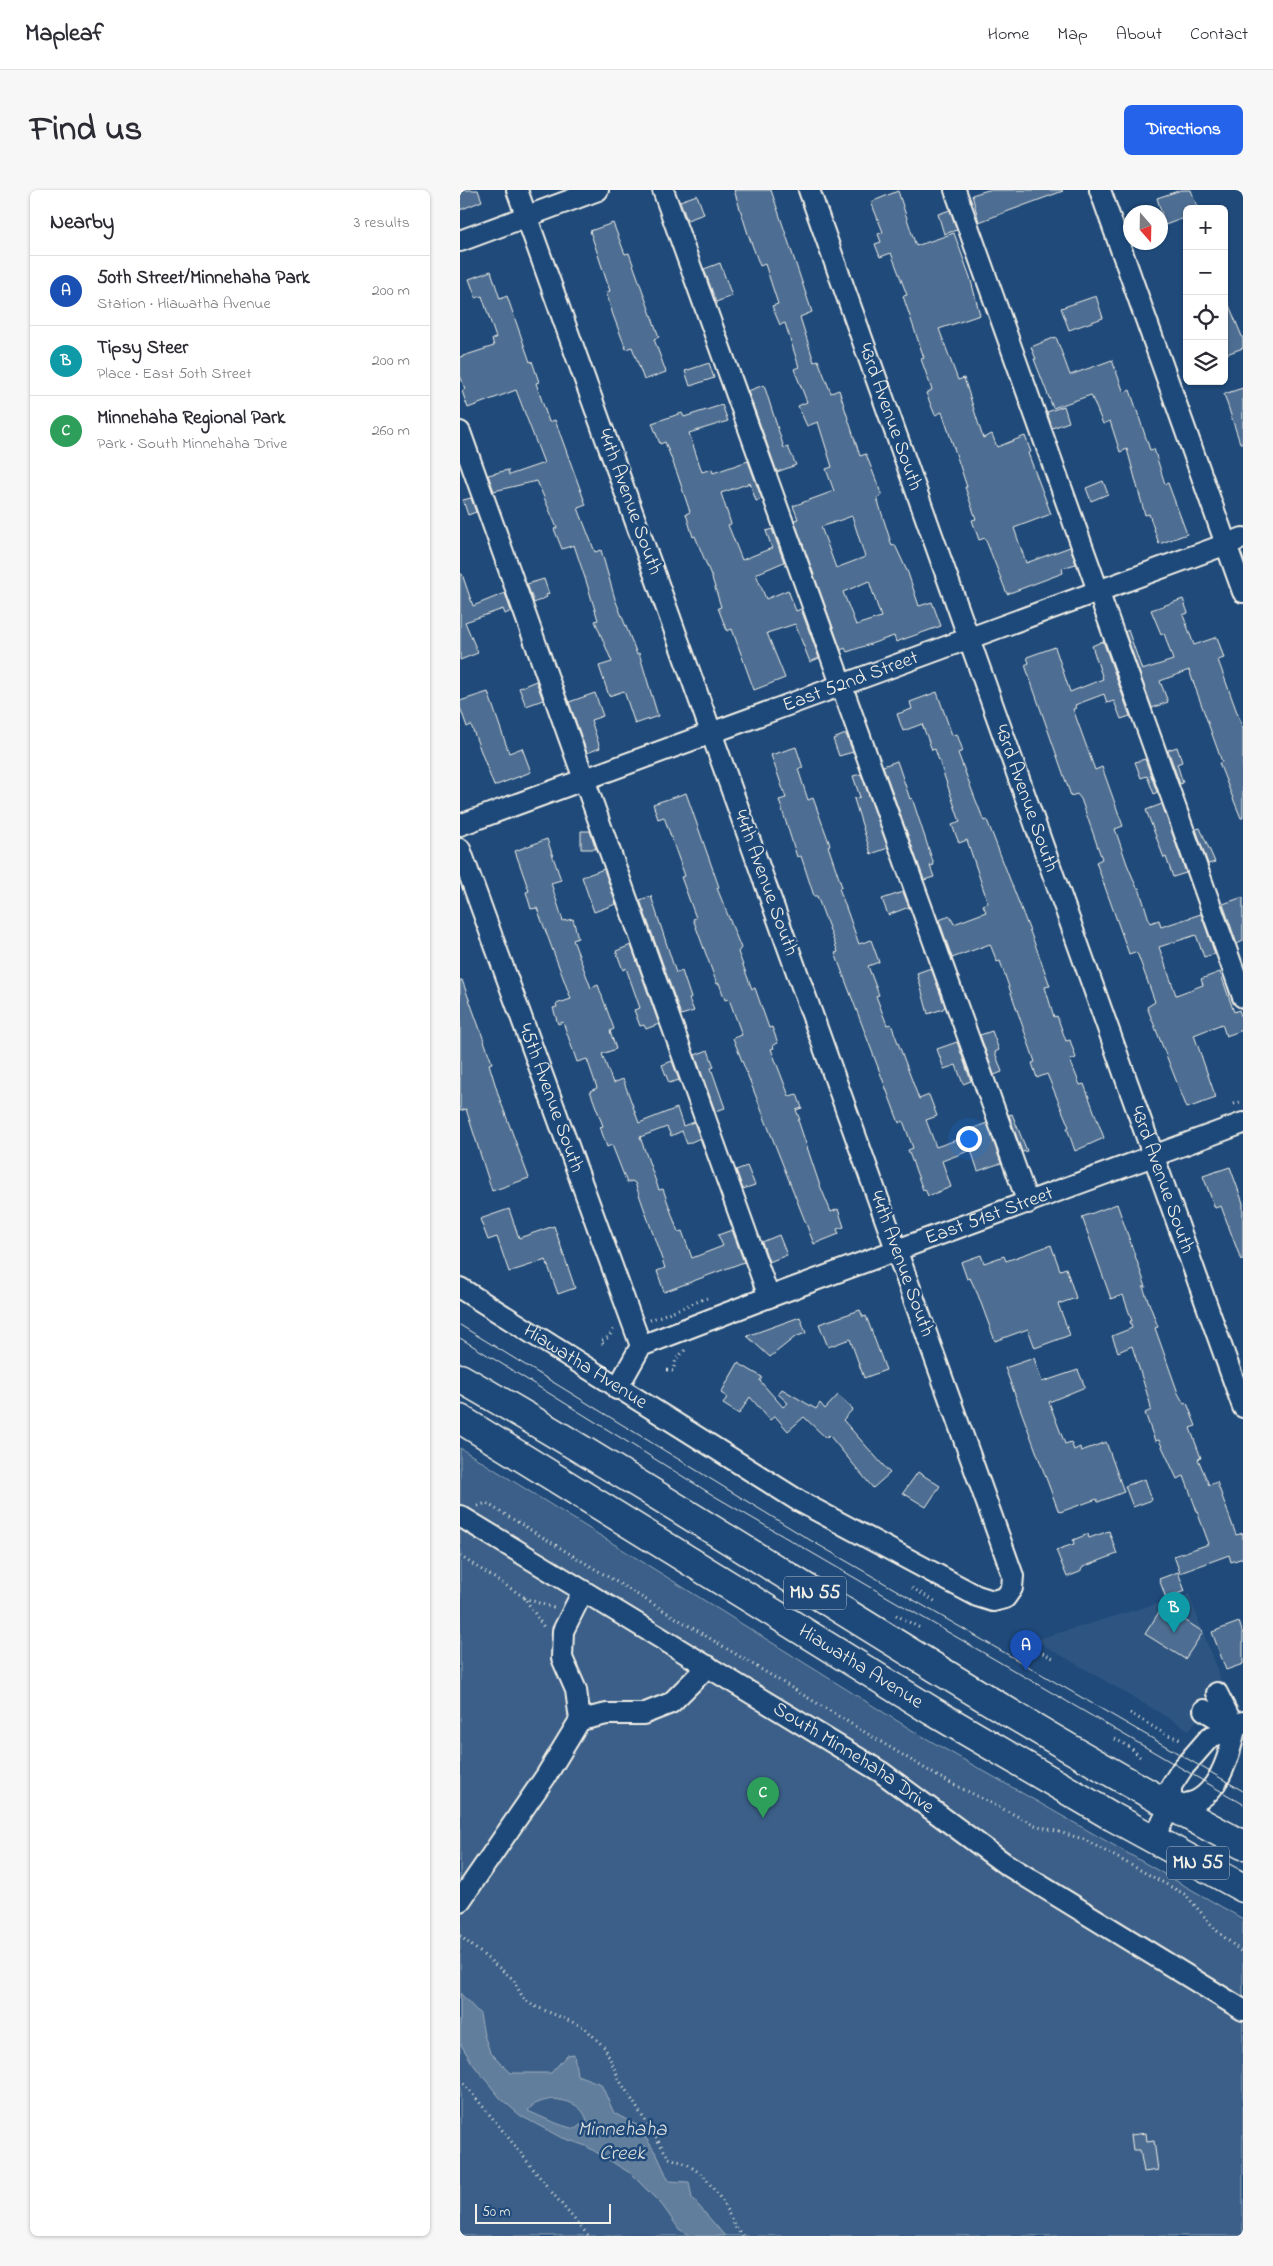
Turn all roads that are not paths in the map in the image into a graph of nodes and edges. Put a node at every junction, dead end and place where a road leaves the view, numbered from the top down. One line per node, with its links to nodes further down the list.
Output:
1 (517, 190): 7 (street, 44th Avenue South)
2 (598, 190): 7 (street)
3 (664, 190): 14 (street)
4 (809, 190): 13 (street, 43rd Avenue South)
5 (955, 190): 11 (street)
6 (1100, 190): 10 (street)
7 (527, 216): 8 (street); 15 (street, 44th Avenue South)
8 (460, 241)
9 (460, 432): 16 (street)
10 (1234, 541): 11 (street, East 52nd Street); 12 (street)
11 (1098, 591): 13 (street, East 52nd Street); 19 (street)
12 (1243, 592)
13 (969, 638): 14 (street, East 52nd Street); 21 (street, 43rd Avenue South)
14 (842, 684): 15 (street, East 52nd Street); 22 (street)
15 (712, 733): 16 (street, East 52nd Street); 23 (street, 44th Avenue South)
16 (586, 779): 17 (street, East 52nd Street); 25 (street)
17 (460, 825)
18 (460, 849): 26 (street, 45th Avenue South)
19 (1243, 998)
20 (1243, 1123): 21 (street, East 51st Street)
21 (1154, 1156): 22 (street, East 51st Street); 29 (street, 43rd Avenue South)
22 (1028, 1203): 23 (street, East 51st Street)
23 (896, 1250): 25 (street, East 51st Street); 32 (street, 44th Avenue South)
24 (460, 1288): 28 (street, Hiawatha Avenue)
25 (769, 1297): 26 (street, East 51st Street)
26 (641, 1346): 28 (street)
27 (460, 1378): 39 (highway, Hiawatha Avenue / MN 55)
28 (617, 1389): 32 (street, Hiawatha Avenue)
29 (1243, 1407)
30 (460, 1419): 40 (highway, Hiawatha Avenue / MN 55)
31 (464, 1518): 33 (street, South Minnehaha Drive)
32 (1013, 1576)
33 (583, 1591): 34 (street, South Minnehaha Drive); 37 (street)
34 (708, 1666): 37 (street); 44 (street, South Minnehaha Drive)
35 (1217, 1694): 38 (street)
36 (1204, 1710): 38 (street)
37 (580, 1720): 43 (street)
38 (1239, 1726): 39 (street); 39 (street)
39 (1171, 1807): 40 (street); 41 (highway, Hiawatha Avenue / MN 55)
40 (1153, 1838): 42 (highway, Hiawatha Avenue / MN 55)
41 (1243, 1845)
42 (1243, 1888)
43 (460, 1901)
44 (1243, 2010)

